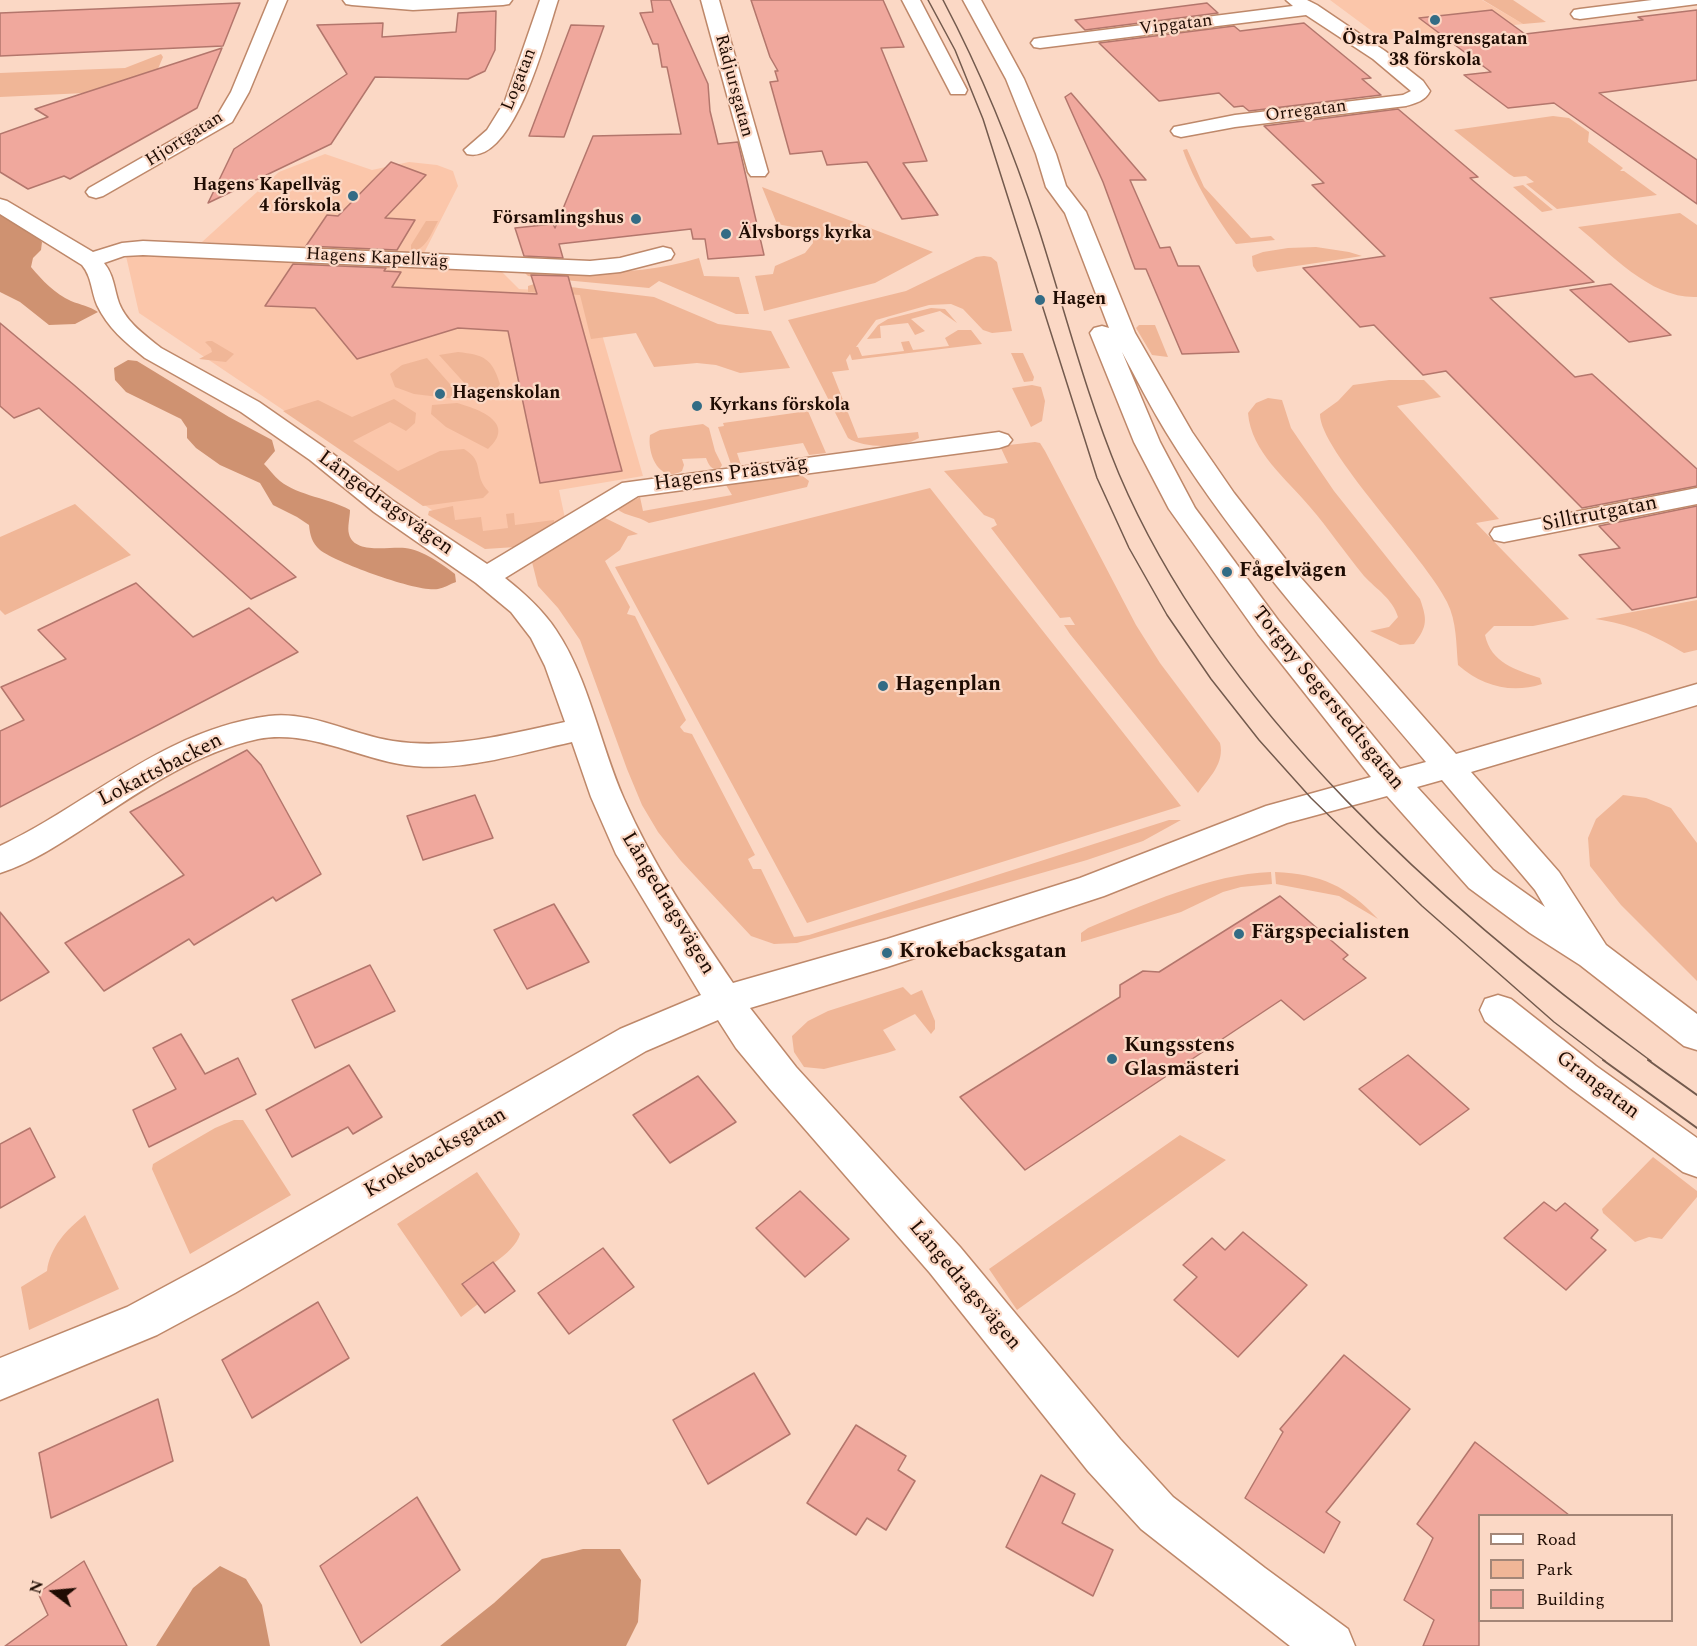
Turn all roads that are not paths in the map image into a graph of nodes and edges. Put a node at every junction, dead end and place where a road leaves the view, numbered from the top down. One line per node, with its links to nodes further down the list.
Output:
1 (278, 0): 18 (street, Hjortgatan)
2 (352, 0): 3 (street)
3 (503, 0)
4 (549, 0): 15 (street, Logatan)
5 (710, 0): 16 (street, Rådjursgatan)
6 (910, 0): 13 (street)
7 (972, 0): 17 (street, Torgny Segerstedtsgatan)
8 (1295, 0): 10 (street)
9 (1694, 0): 11 (street)
10 (1311, 9): 12 (street, Vipgatan); 14 (street, Orregatan)
11 (1580, 14)
12 (1040, 43)
13 (958, 90)
14 (1180, 131)
15 (474, 150)
16 (758, 172)
17 (1056, 187): 28 (street, Torgny Segerstedtsgatan); 29 (street, Torgny Segerstedtsgatan)
18 (96, 192)
19 (0, 205): 21 (street)
20 (663, 254): 21 (street, Hagens Kapellväg)
21 (90, 260): 25 (street, Långedragsvägen)
22 (999, 440): 25 (street, Hagens Prästväg)
23 (1697, 496): 24 (street, Silltrutgatan)
24 (1504, 534)
25 (486, 577): 27 (street, Långedragsvägen)
26 (1697, 694): 28 (street)
27 (582, 729): 30 (street, Lokattsbacken); 32 (street, Långedragsvägen)
28 (1449, 767): 29 (street); 31 (street, Torgny Segerstedtsgatan)
29 (1393, 782): 31 (street, Torgny Segerstedtsgatan); 32 (street, Krokebacksgatan)
30 (0, 860)
31 (1593, 955): 34 (street, Torgny Segerstedtsgatan)
32 (726, 1000): 36 (street, Krokebacksgatan); 37 (street, Långedragsvägen)
33 (1498, 1010): 35 (street, Grangatan)
34 (1697, 1035)
35 (1697, 1160)
36 (0, 1379)
37 (1331, 1646)

